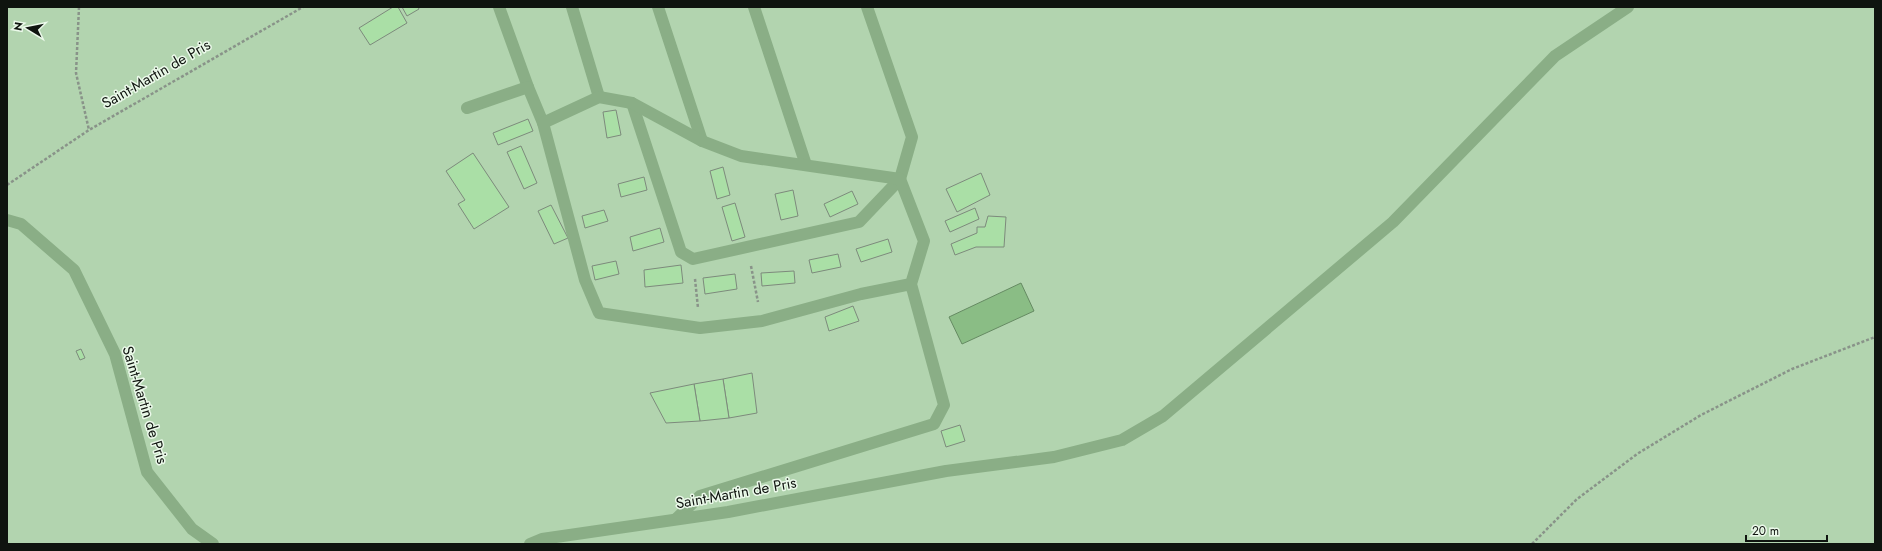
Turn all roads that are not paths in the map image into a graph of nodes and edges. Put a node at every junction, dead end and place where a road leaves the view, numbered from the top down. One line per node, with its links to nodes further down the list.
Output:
1 (499, 7): 7 (street)
2 (572, 7): 8 (street)
3 (658, 7): 12 (street)
4 (754, 7): 13 (street)
5 (868, 7): 14 (street)
6 (1628, 7): 17 (street, Saint-Martin de Pris)
7 (528, 87): 10 (street); 11 (street)
8 (599, 97): 9 (street); 11 (street)
9 (632, 103): 12 (street); 14 (street)
10 (467, 108)
11 (543, 123): 16 (street)
12 (702, 142): 13 (street)
13 (806, 165): 14 (street)
14 (900, 180): 16 (street)
15 (7, 220): 18 (street, Saint-Martin de Pris)
16 (911, 284): 17 (street)
17 (676, 519): 19 (street, Saint-Martin de Pris)
18 (213, 544)
19 (530, 544)

